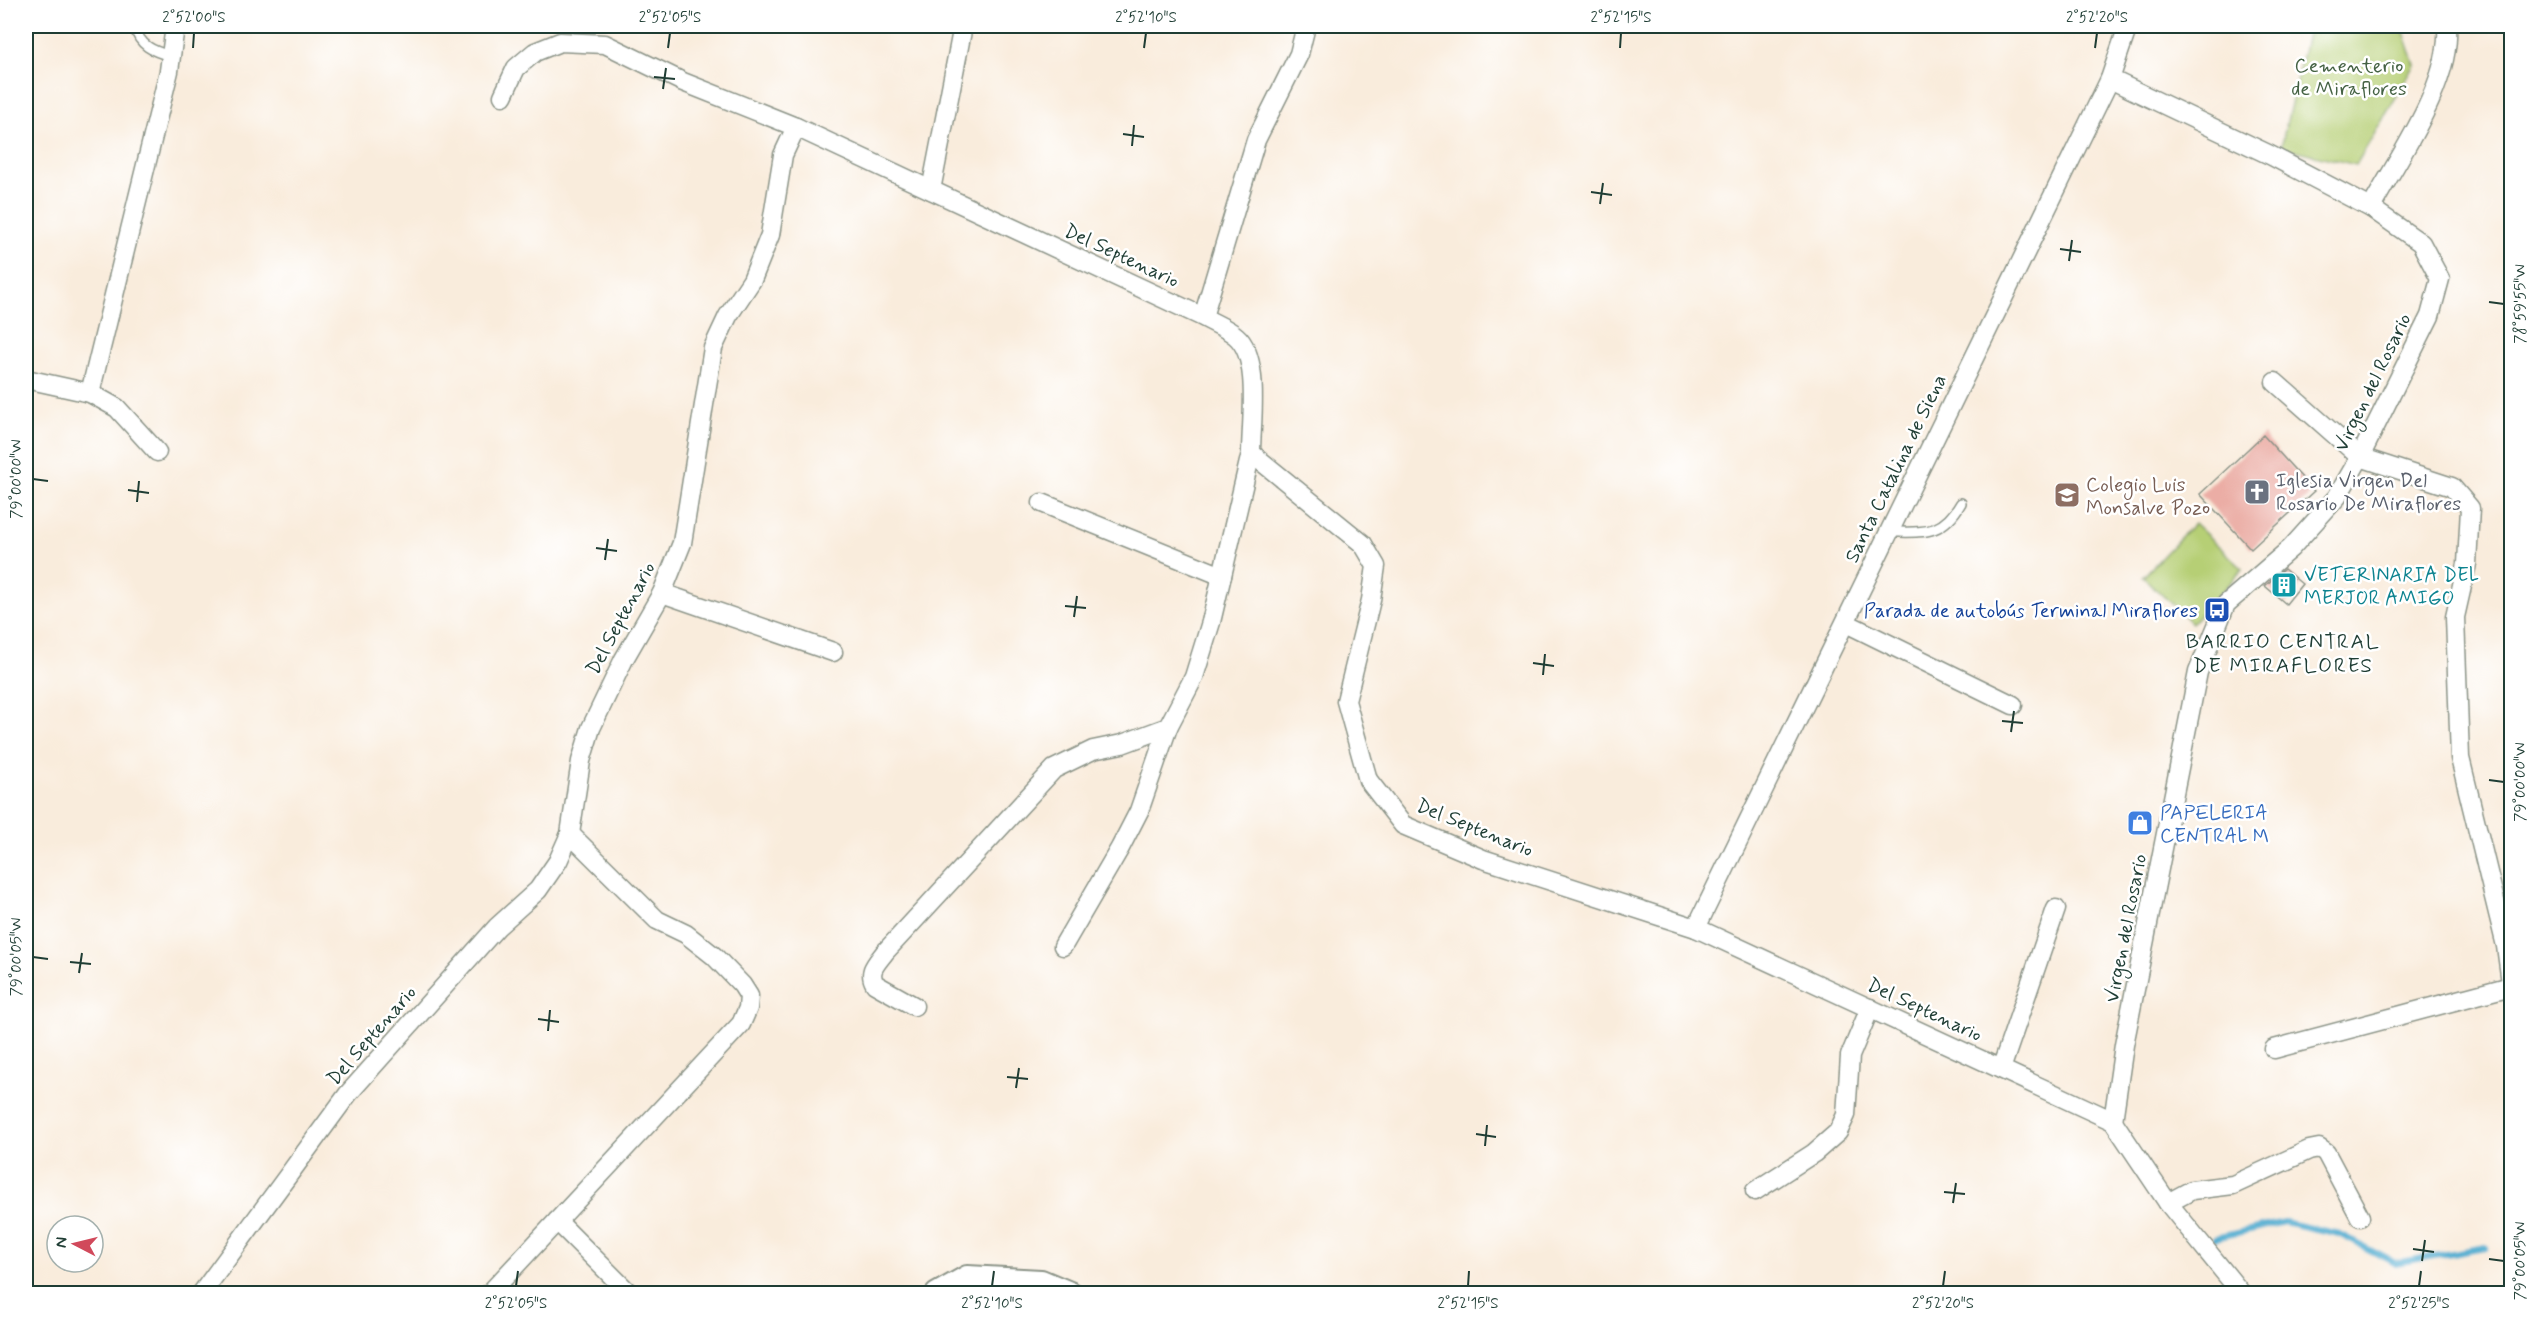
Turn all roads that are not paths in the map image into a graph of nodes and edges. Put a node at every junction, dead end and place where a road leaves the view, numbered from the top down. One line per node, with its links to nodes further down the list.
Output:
1 (134, 26): 7 (lane)
2 (175, 26): 7 (street)
3 (963, 26): 11 (street)
4 (1306, 26): 13 (street)
5 (2128, 26): 8 (street, Santa Catalina de Siena)
6 (2447, 26): 12 (street)
7 (171, 56): 16 (street)
8 (2110, 79): 12 (street, Virgen del Rosario); 22 (street, Santa Catalina de Siena)
9 (503, 96): 10 (street)
10 (796, 127): 11 (street, Del Septenario); 24 (street, Del Septenario)
11 (931, 190): 13 (street, Del Septenario)
12 (2371, 208): 19 (street, Virgen del Rosario)
13 (1203, 317): 18 (street, Del Septenario)
14 (26, 379): 16 (street)
15 (2275, 382): 19 (street)
16 (90, 393): 17 (street)
17 (157, 452)
18 (1251, 453): 23 (street); 31 (street, Del Septenario)
19 (2360, 458): 33 (street); 39 (street, Virgen del Rosario)
20 (1042, 503): 23 (street)
21 (1961, 503): 22 (lane)
22 (1889, 532): 25 (street, Santa Catalina de Siena)
23 (1222, 576): 28 (street)
24 (662, 593): 26 (street); 29 (street, Del Septenario)
25 (1845, 622): 27 (street); 31 (street, Santa Catalina de Siena)
26 (833, 652)
27 (2013, 705)
28 (1168, 727): 32 (street); 35 (street)
29 (570, 834): 43 (street); 44 (street, Del Septenario)
30 (2056, 909): 38 (street)
31 (1696, 928): 36 (street, Del Septenario)
32 (1063, 946)
33 (2511, 986): 34 (street); 37 (street)
34 (2511, 990)
35 (915, 1006)
36 (1870, 1008): 38 (street, Del Septenario); 40 (street)
37 (2274, 1049)
38 (2001, 1069): 39 (street, Del Septenario)
39 (2113, 1121): 41 (street)
40 (1755, 1191)
41 (2168, 1203): 42 (street); 49 (street)
42 (2360, 1217)
43 (557, 1221): 45 (street); 46 (street)
44 (201, 1293)
45 (489, 1293)
46 (630, 1293)
47 (937, 1293): 48 (street)
48 (1072, 1293)
49 (2242, 1293)

